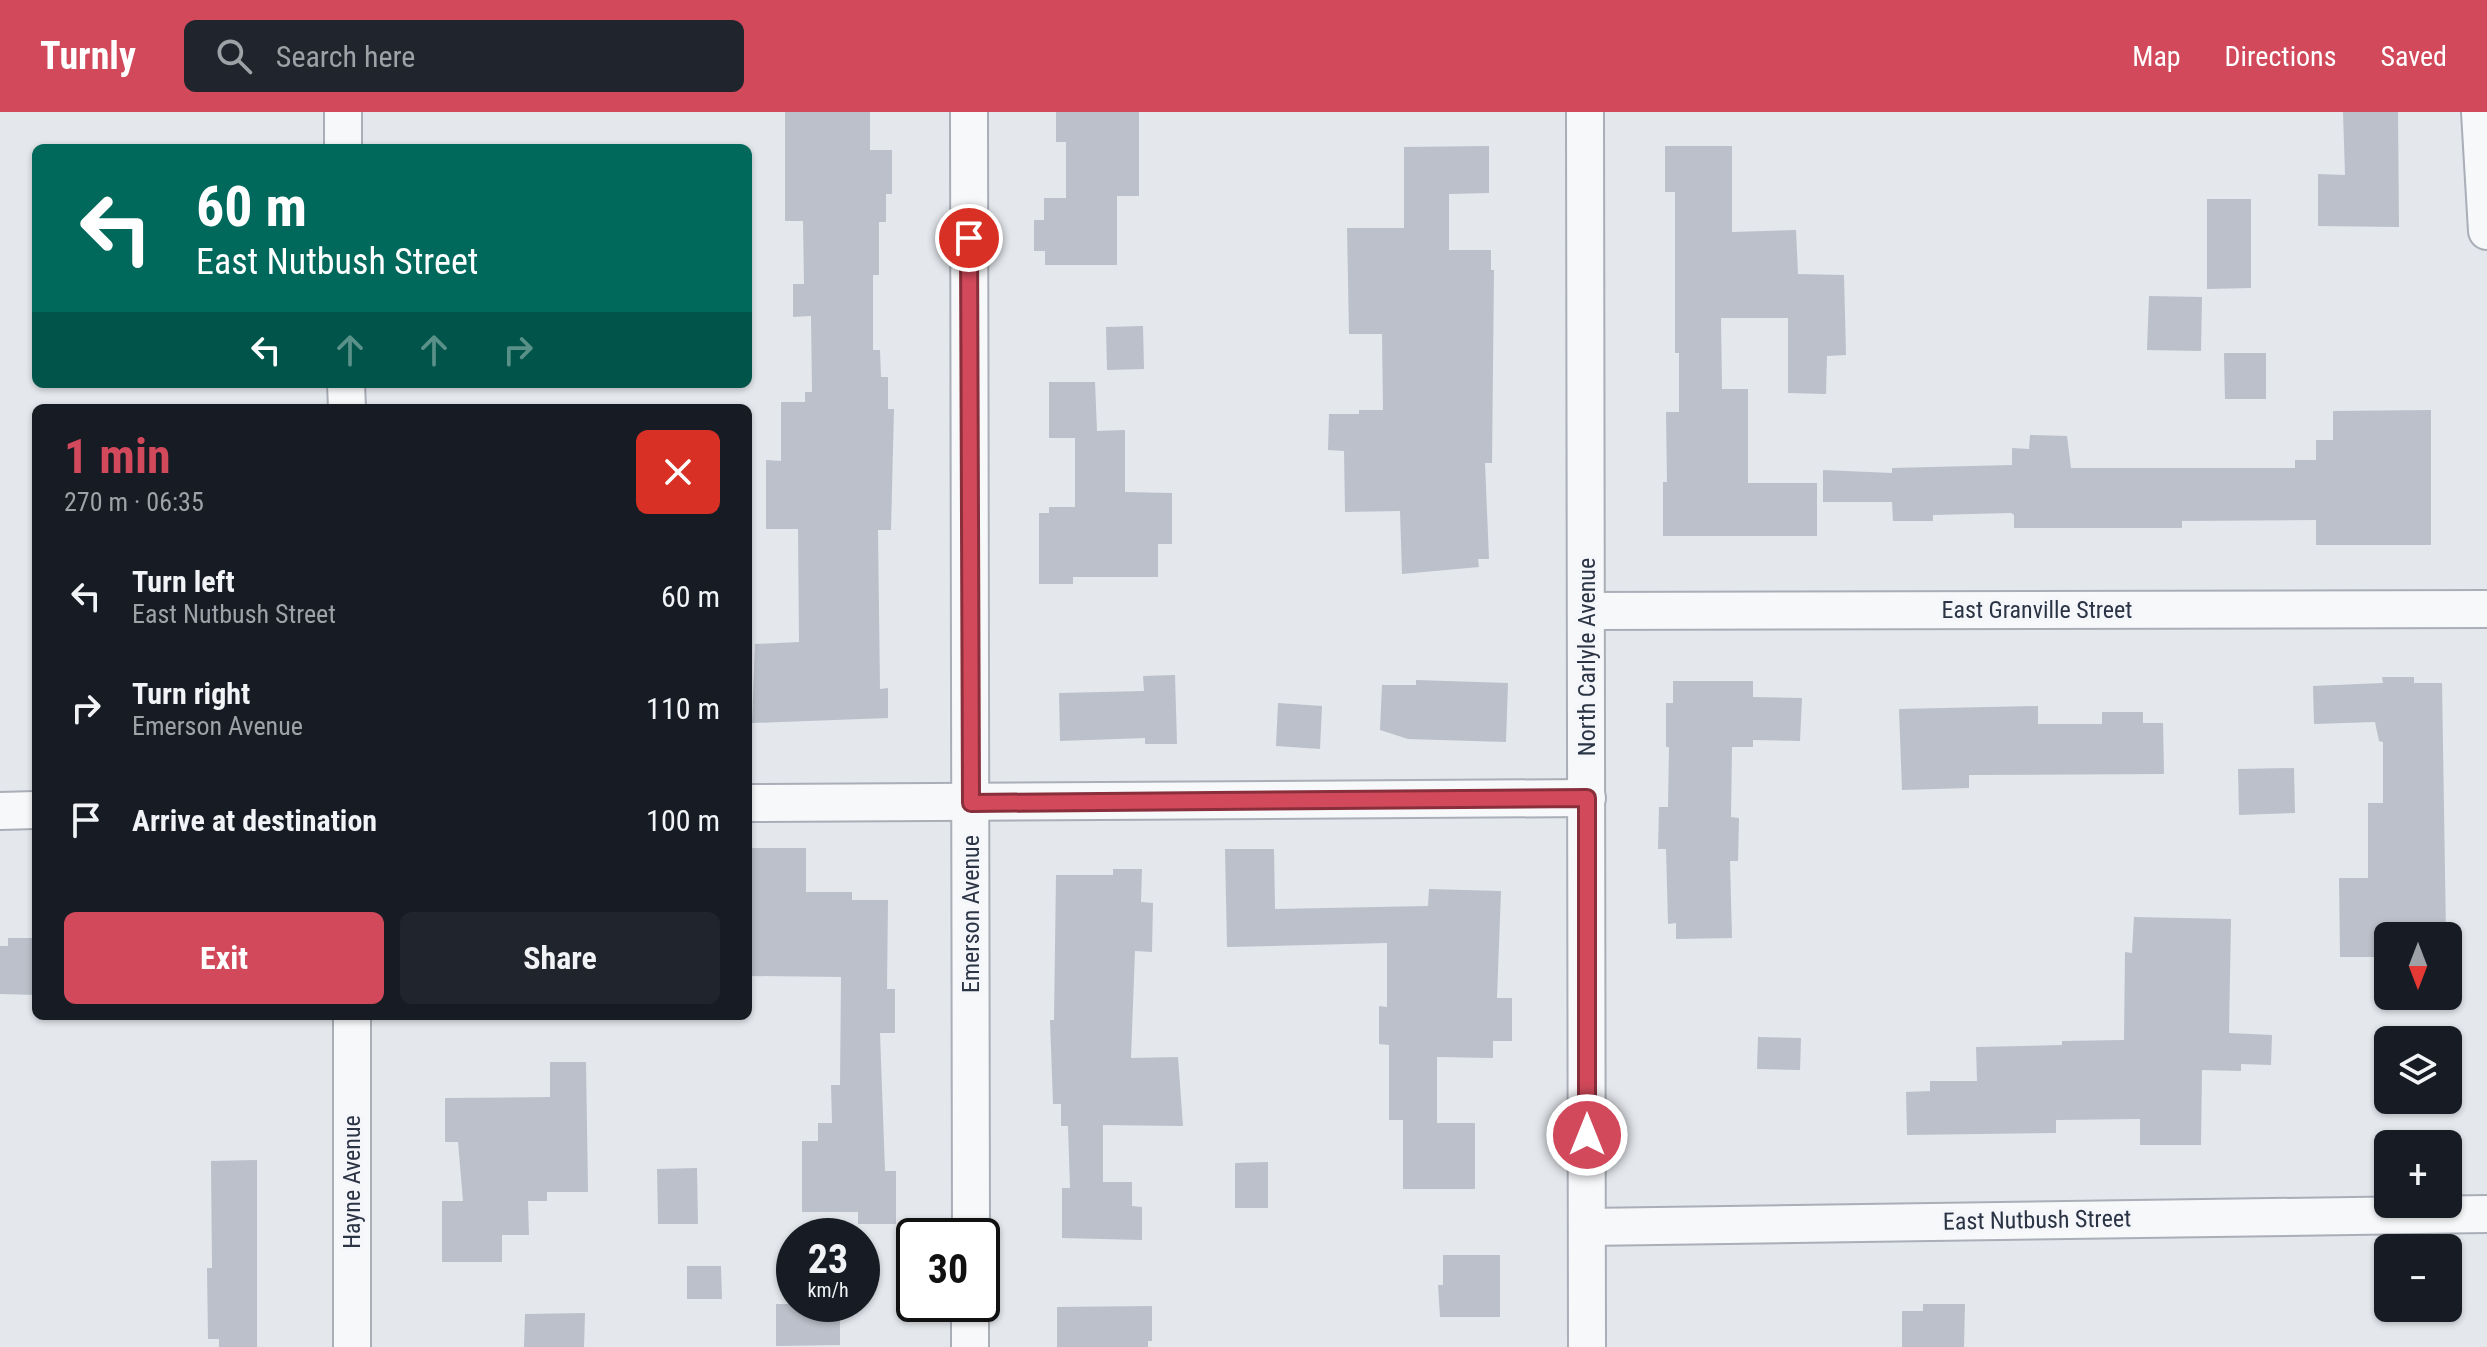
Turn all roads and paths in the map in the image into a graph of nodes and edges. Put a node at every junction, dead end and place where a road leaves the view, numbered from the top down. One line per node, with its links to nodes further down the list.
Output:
1 (343, 112): 5 (street)
2 (969, 112): 11 (street, Emerson Avenue)
3 (1585, 112): 8 (street, North Carlyle Avenue)
4 (2480, 112): 6 (street)
5 (343, 144)
6 (2487, 231)
7 (2487, 609): 8 (street, East Granville Street)
8 (1587, 611): 9 (street, North Carlyle Avenue)
9 (1587, 798): 11 (street); 17 (street, North Carlyle Avenue)
10 (752, 803): 11 (street)
11 (971, 803): 16 (street, Emerson Avenue)
12 (32, 810): 13 (street)
13 (0, 811)
14 (352, 1020): 19 (street, Hayne Avenue)
15 (2487, 1214): 17 (street, East Nutbush Street)
16 (971, 1218)
17 (1587, 1227): 21 (street, North Carlyle Avenue)
18 (970, 1322): 20 (street)
19 (352, 1347)
20 (970, 1347)
21 (1587, 1347)

